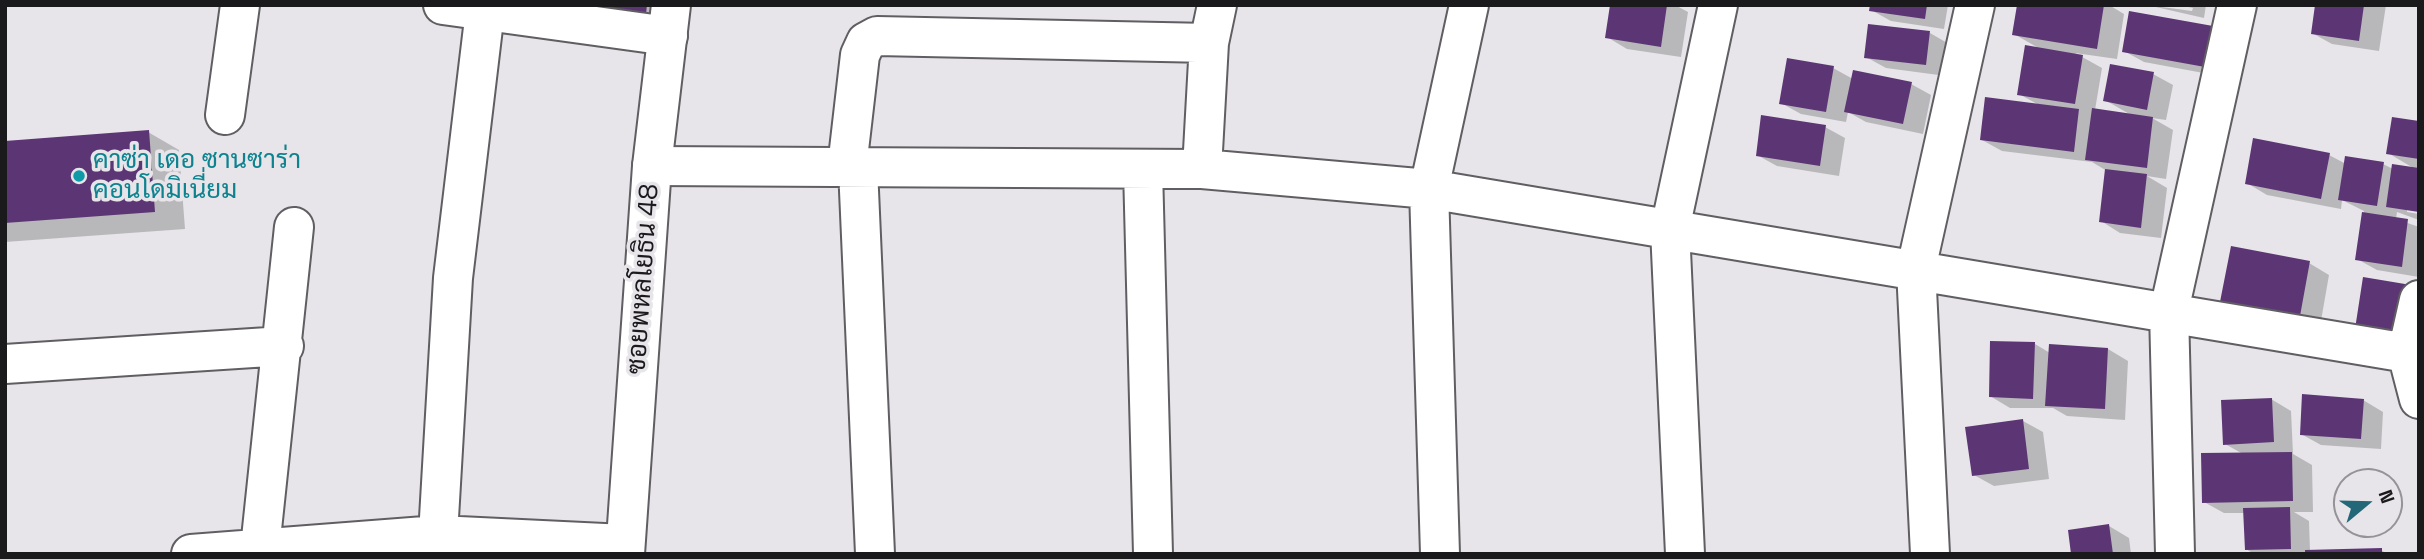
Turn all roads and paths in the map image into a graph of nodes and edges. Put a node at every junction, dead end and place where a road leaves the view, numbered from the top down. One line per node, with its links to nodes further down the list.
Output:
1 (240, 5): 11 (street)
2 (443, 5): 8 (street)
3 (1217, 5): 10 (street)
4 (1469, 5): 16 (street)
5 (1717, 5): 18 (street)
6 (1975, 5): 19 (street)
7 (2237, 5): 21 (street)
8 (485, 11): 9 (street); 26 (street)
9 (669, 21): 12 (street, ซอยพหลโยธิน 48)
10 (1209, 43): 13 (street); 15 (street)
11 (225, 115)
12 (652, 166): 13 (street); 29 (street, ซอยพหลโยธิน 48)
13 (853, 167): 14 (street); 31 (street)
14 (1143, 169): 15 (street); 32 (street)
15 (1202, 169): 16 (street)
16 (1429, 189): 18 (street); 33 (street)
17 (295, 227): 22 (street)
18 (1670, 229): 19 (street); 34 (street)
19 (1916, 269): 21 (street); 35 (street)
20 (2419, 300): 23 (street)
21 (2169, 311): 23 (street); 36 (street)
22 (284, 346): 24 (street); 27 (street)
23 (2407, 353): 25 (street)
24 (5, 364)
25 (2419, 399)
26 (438, 535): 28 (street); 29 (street)
27 (260, 548): 28 (street); 30 (street)
28 (323, 548)
29 (625, 549)
30 (191, 554)
31 (875, 554)
32 (1153, 554)
33 (1440, 554)
34 (1685, 554)
35 (1930, 554)
36 (2175, 554)

